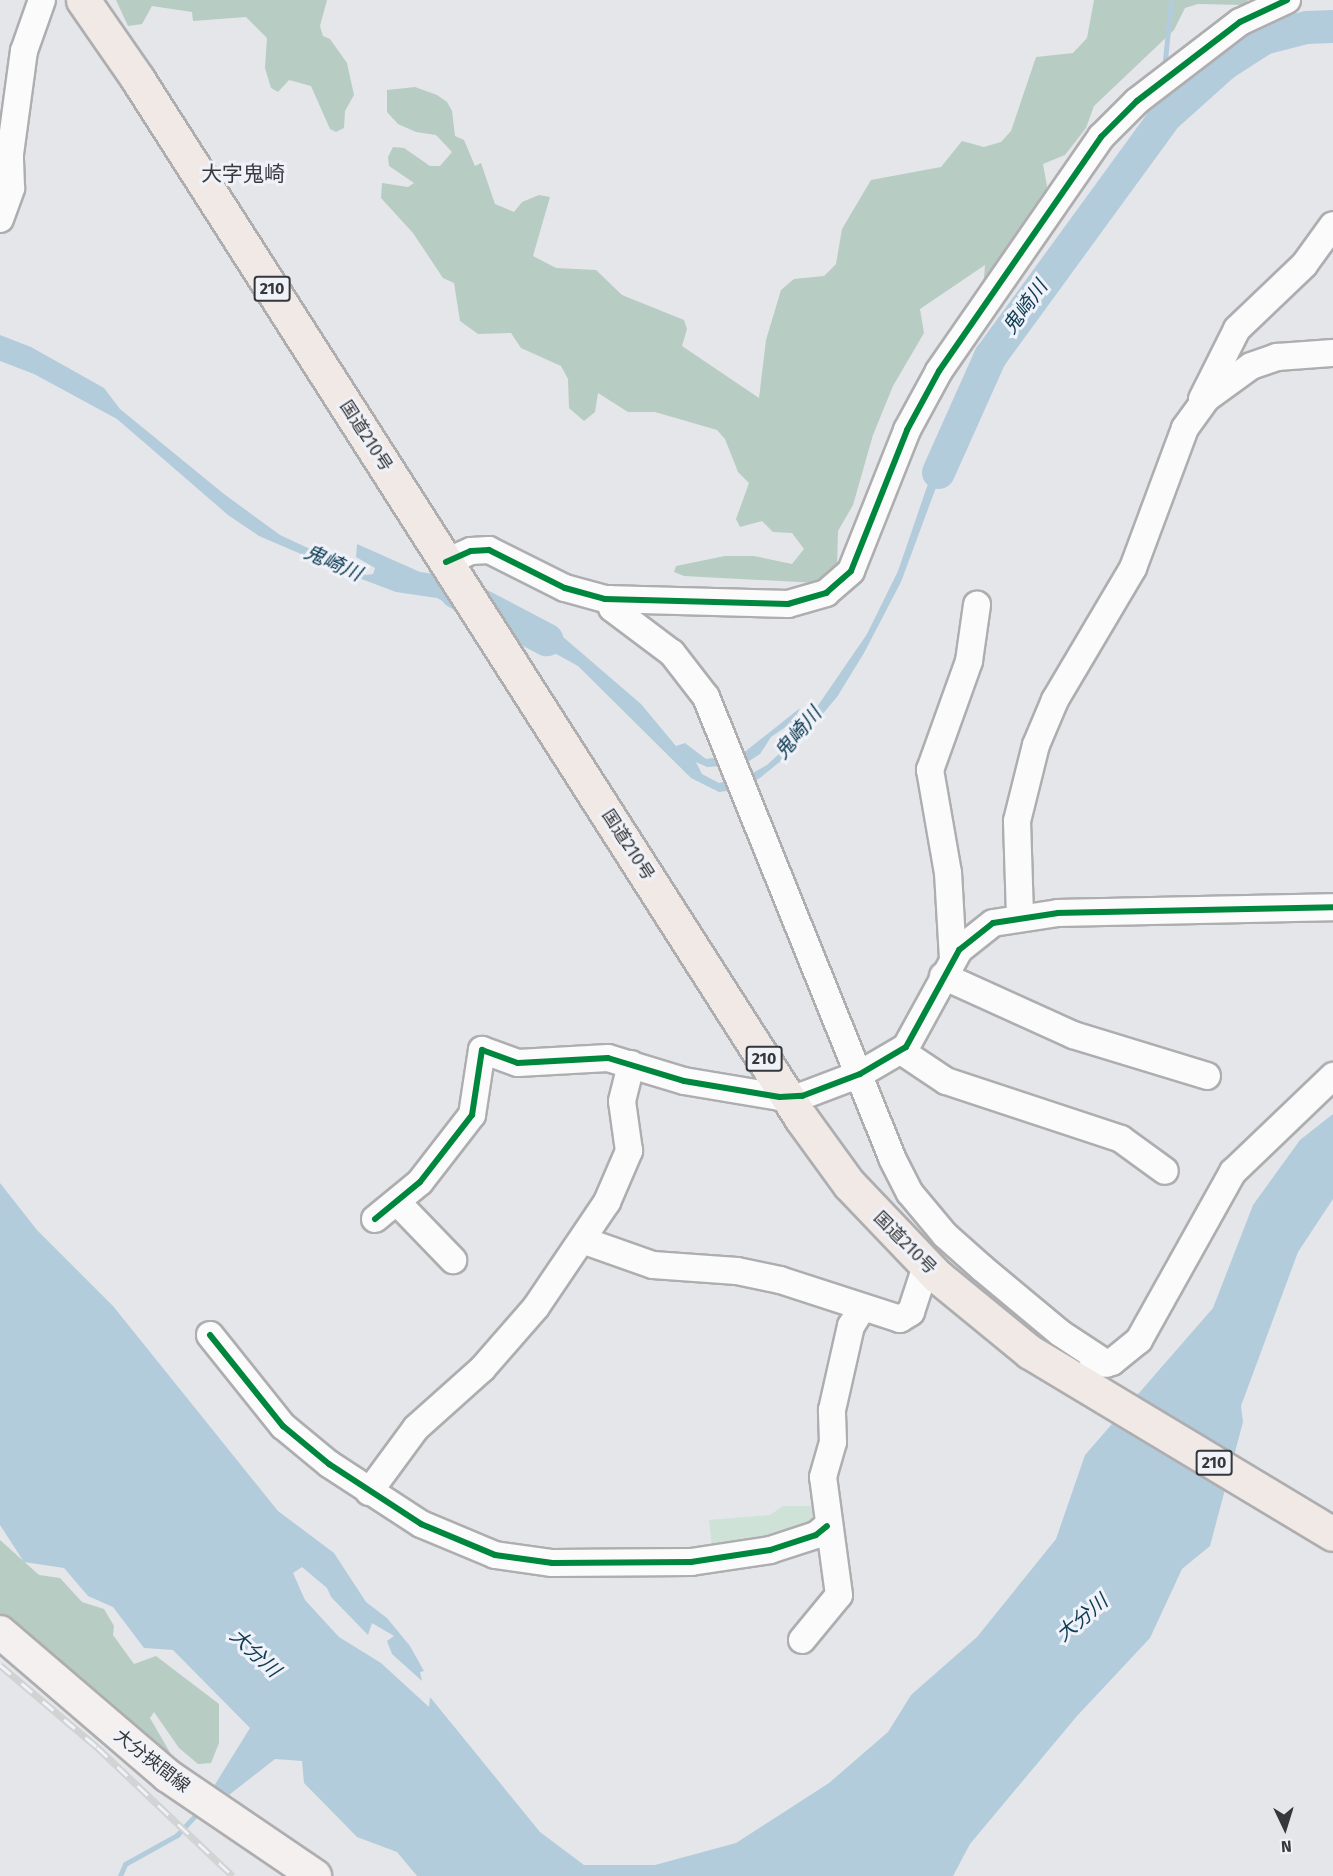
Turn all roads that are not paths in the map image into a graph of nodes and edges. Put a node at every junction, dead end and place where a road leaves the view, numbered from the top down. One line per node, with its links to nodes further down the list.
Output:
1 (42, 0): 4 (street)
2 (83, 0): 8 (highway, 国道210号 / 210)
3 (1287, 0): 9 (street)
4 (0, 219)
5 (1333, 225): 7 (street)
6 (1333, 353): 7 (street)
7 (1198, 408): 12 (street)
8 (452, 572): 9 (street); 19 (highway, 国道210号 / 210)
9 (610, 599): 16 (street)
10 (977, 604): 13 (street)
11 (1333, 907): 12 (street)
12 (1020, 916): 13 (street)
13 (948, 967): 14 (street); 17 (street)
14 (901, 1051): 16 (street); 20 (street)
15 (631, 1064): 19 (street); 21 (street); 23 (street)
16 (860, 1074): 19 (street); 28 (street)
17 (1207, 1076)
18 (1333, 1076): 28 (street)
19 (789, 1098): 25 (highway, 国道210号 / 210)
20 (1165, 1171)
21 (397, 1203): 22 (street); 24 (street)
22 (375, 1219)
23 (582, 1240): 26 (street); 29 (street)
24 (453, 1260)
25 (926, 1266): 26 (street); 28 (highway, 国道210号 / 210)
26 (863, 1307): 30 (street)
27 (210, 1335): 29 (street)
28 (1101, 1378): 31 (highway, 国道210号 / 210)
29 (369, 1492): 30 (street)
30 (827, 1526): 33 (street)
31 (1333, 1534)
32 (0, 1632): 34 (main road, 大分挾間線)
33 (802, 1640)
34 (315, 1876)

